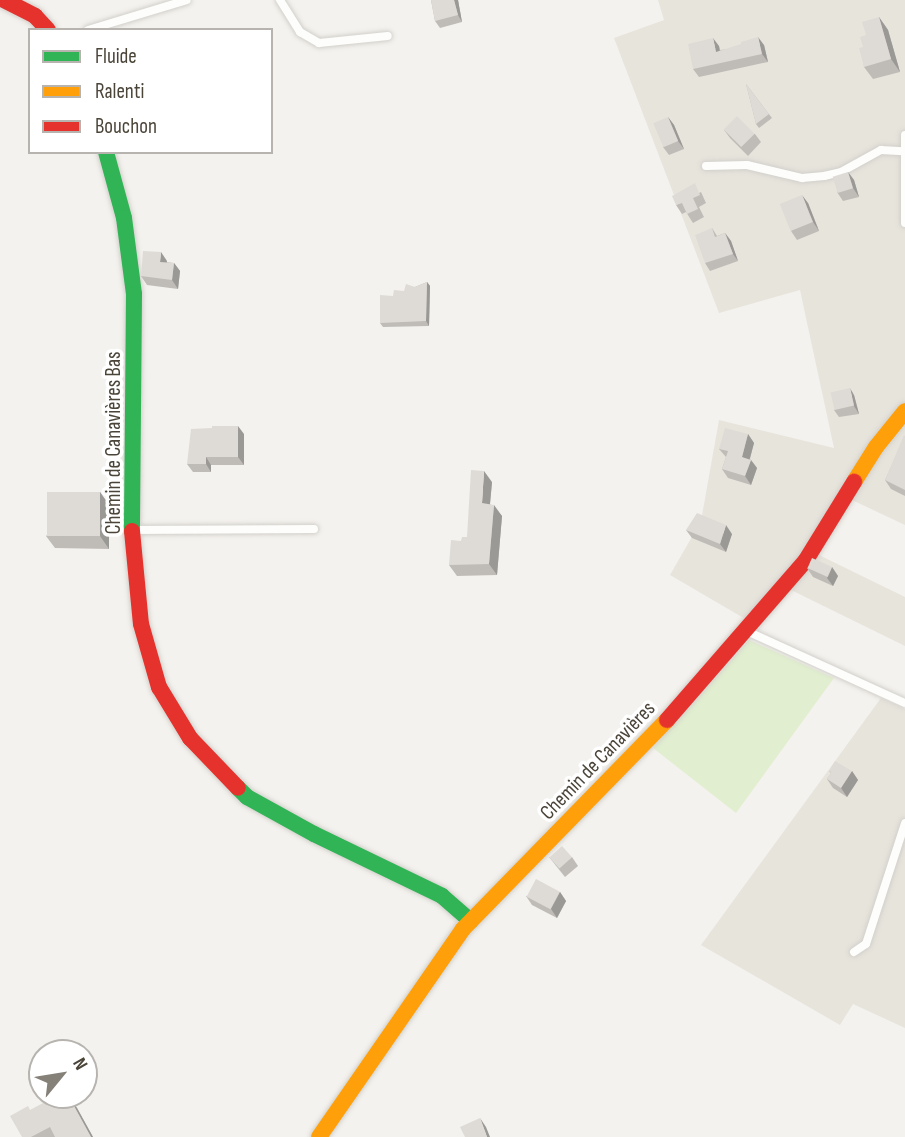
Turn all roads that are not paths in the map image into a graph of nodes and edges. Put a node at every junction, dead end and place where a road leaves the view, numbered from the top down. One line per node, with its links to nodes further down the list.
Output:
1 (4, 0): 4 (street)
2 (187, 0): 5 (lane)
3 (280, 0): 6 (lane)
4 (46, 28)
5 (95, 28)
6 (388, 36)
7 (905, 135): 8 (lane)
8 (903, 151): 10 (lane); 11 (lane)
9 (107, 154): 14 (street, Chemin de Canavières Bas)
10 (706, 166)
11 (905, 223)
12 (905, 411): 15 (street, Chemin de Canavières)
13 (314, 529): 14 (lane)
14 (132, 530): 18 (street, Chemin de Canavières Bas)
15 (746, 631): 16 (lane); 18 (street, Chemin de Canavières)
16 (905, 703)
17 (905, 823): 19 (lane)
18 (471, 921): 20 (street, Chemin de Canavières)
19 (854, 952)
20 (319, 1137)

